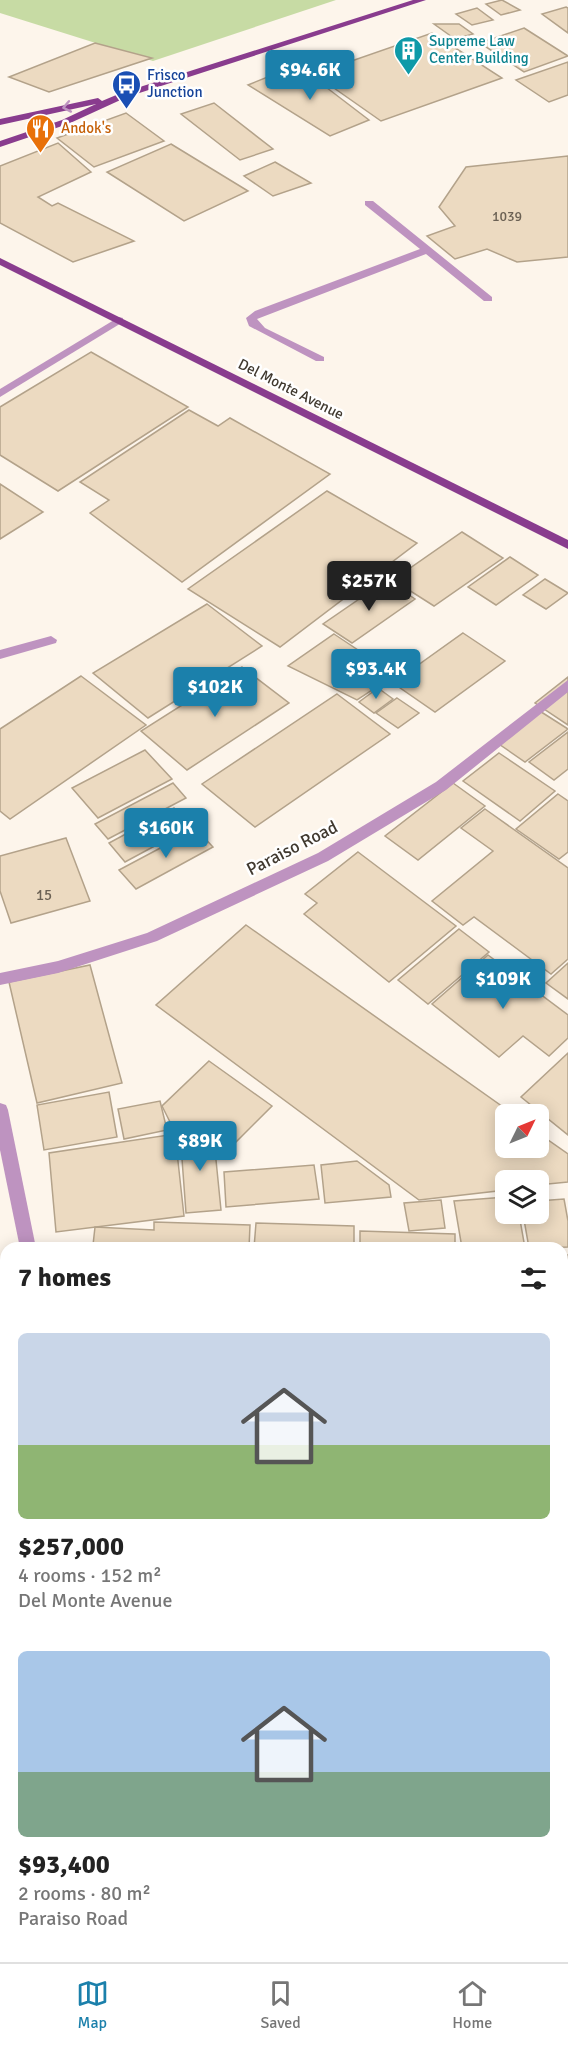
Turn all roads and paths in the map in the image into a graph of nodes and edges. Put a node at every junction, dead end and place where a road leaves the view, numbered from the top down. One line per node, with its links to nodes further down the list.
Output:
1 (422, 0): 2 (main road)
2 (124, 95): 3 (main road, one-way to 3); 4 (main road)
3 (0, 122)
4 (0, 144)
5 (369, 203): 6 (street)
6 (427, 250): 8 (street); 10 (street)
7 (0, 261): 9 (main road, Del Monte Avenue)
8 (488, 299)
9 (119, 320): 11 (street); 12 (main road, Del Monte Avenue)
10 (320, 359)
11 (0, 394)
12 (568, 544)
13 (51, 640): 14 (street)
14 (0, 655)
15 (568, 685): 16 (street, Paraiso Road)
16 (0, 979)
17 (0, 1110): 18 (street)
18 (27, 1242)

